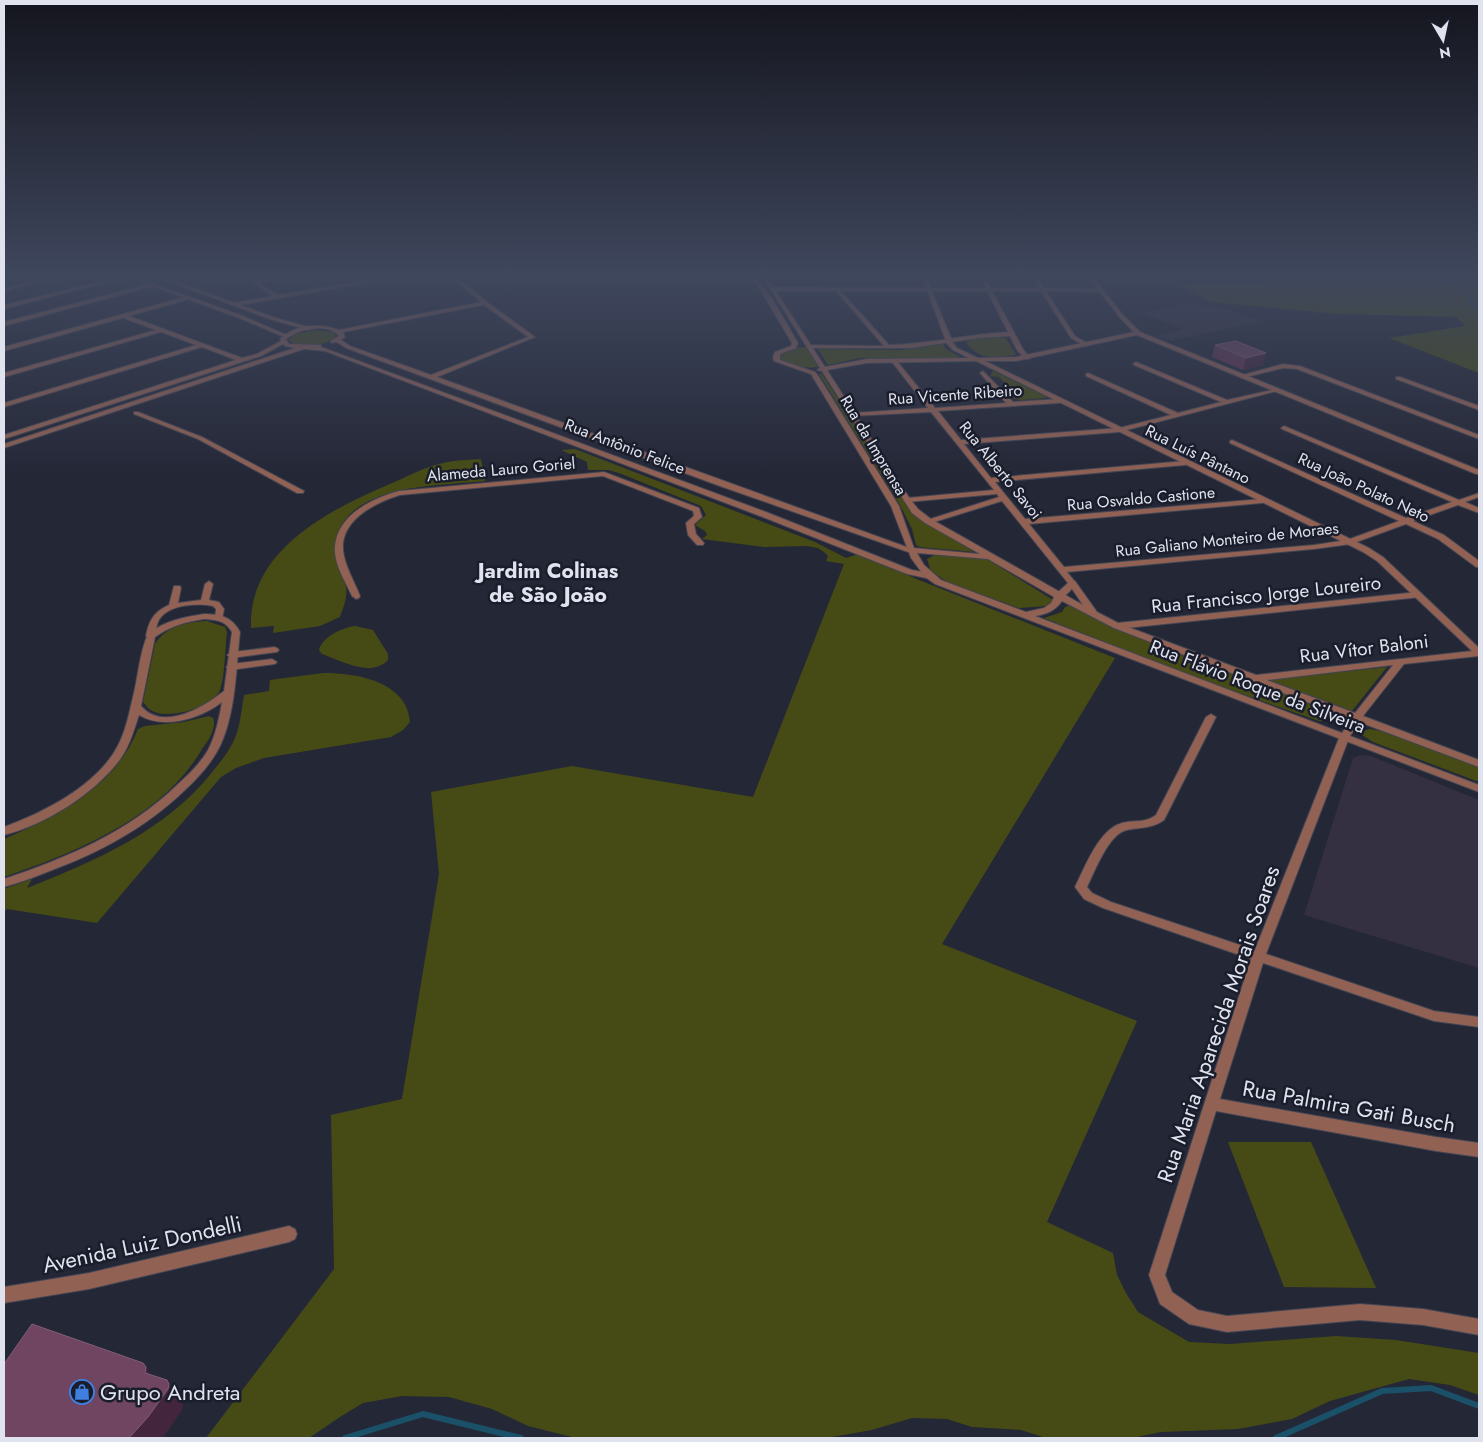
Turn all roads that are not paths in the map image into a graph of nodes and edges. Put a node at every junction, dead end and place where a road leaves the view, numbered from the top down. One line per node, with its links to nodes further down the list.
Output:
1 (32, 341): 25 (street)
2 (122, 341): 34 (street)
3 (189, 341): 19 (street)
4 (281, 341): 27 (street)
5 (288, 341): 23 (street)
6 (333, 341): 20 (street)
7 (340, 341): 37 (street, Rua Antônio Felice)
8 (521, 341): 37 (street)
9 (794, 341): 24 (street)
10 (806, 341): 21 (street, Rua da Imprensa)
11 (882, 341): 22 (street)
12 (942, 341): 22 (street)
13 (949, 341): 28 (street, Rua Luís Pântano)
14 (1016, 341): 26 (street)
15 (1080, 341): 18 (street)
16 (1104, 341): 18 (street)
17 (1156, 341): 36 (street)
18 (1086, 345): 26 (street)
19 (200, 346): 27 (street); 43 (street)
20 (313, 346): 23 (street); 75 (street, Rua Antônio Felice)
21 (809, 346): 22 (street); 24 (street); 31 (street, Rua da Imprensa)
22 (886, 346)
23 (303, 347): 55 (street)
24 (794, 347): 32 (street, Rua da Imprensa)
25 (4, 349)
26 (1027, 358): 28 (street)
27 (241, 360): 51 (street)
28 (976, 360): 29 (street); 40 (street, Rua Luís Pântano)
29 (894, 361): 31 (street); 45 (street, Rua Alberto Savoi)
30 (1136, 364): 41 (street)
31 (824, 370): 32 (street); 47 (street, Rua da Imprensa)
32 (807, 371): 71 (street, Rua da Imprensa)
33 (983, 373): 42 (street)
34 (4, 375)
35 (1088, 375): 48 (street)
36 (1242, 376): 39 (street); 52 (street)
37 (432, 377): 71 (street, Rua Antônio Felice)
38 (1398, 378): 44 (street)
39 (1275, 390): 41 (street); 57 (street)
40 (1059, 401): 42 (street, Rua Vicente Ribeiro); 50 (street, Rua Luís Pântano)
41 (1226, 402): 48 (street)
42 (1011, 404): 45 (street, Rua Vicente Ribeiro)
43 (4, 405)
44 (1479, 408)
45 (933, 409): 47 (street, Rua Vicente Ribeiro); 53 (street, Rua Alberto Savoi)
46 (136, 413): 59 (street)
47 (853, 414): 62 (street, Rua da Imprensa)
48 (1177, 415): 50 (street)
49 (1284, 428): 64 (street)
50 (1119, 430): 53 (street); 56 (street, Rua Luís Pântano)
51 (4, 437)
52 (1479, 437)
53 (959, 442): 58 (street, Rua Alberto Savoi)
54 (1232, 442): 67 (street, Rua João Polato Neto)
55 (4, 446)
56 (1185, 463): 58 (street); 63 (street, Rua Luís Pântano)
57 (1479, 472)
58 (989, 480): 60 (street, Rua Alberto Savoi)
59 (300, 491)
60 (1001, 495): 62 (street); 66 (street); 68 (street, Rua Alberto Savoi)
61 (1479, 496): 64 (street, Rua Galiano Monteiro de Moraes)
62 (907, 500): 66 (street, Rua da Imprensa)
63 (1262, 501): 68 (street, Rua Osvaldo Castione); 69 (street, Rua Luís Pântano)
64 (1460, 502): 65 (street); 67 (street, Rua Galiano Monteiro de Moraes)
65 (1479, 511)
66 (928, 521): 72 (street, Rua da Imprensa)
67 (1407, 521): 69 (street, Rua Galiano Monteiro de Moraes); 73 (street, Rua João Polato Neto)
68 (1023, 522): 74 (street, Rua Alberto Savoi)
69 (1348, 542): 74 (street, Rua Galiano Monteiro de Moraes); 79 (street, Rua Luís Pântano)
70 (700, 543): 80 (street, Alameda Lauro Goriel)
71 (911, 550): 72 (street, Rua Antônio Felice); 75 (street, Rua da Imprensa)
72 (992, 558): 81 (street, Rua da Imprensa)
73 (1479, 565)
74 (1061, 570): 76 (street, Rua Alberto Savoi)
75 (926, 575): 85 (street)
76 (1072, 583): 81 (street); 84 (street, Rua Alberto Savoi)
77 (209, 584): 82 (street)
78 (177, 588): 83 (street)
79 (1418, 595): 87 (street, Rua Francisco Jorge Loureiro); 90 (street, Rua Luís Pântano)
80 (356, 596)
81 (1059, 596): 84 (street, Rua Flávio Roque da Silveira); 85 (street)
82 (205, 601): 83 (street); 86 (street)
83 (172, 607): 88 (street)
84 (1094, 614): 87 (street, Rua Flávio Roque da Silveira)
85 (1025, 615): 100 (street, Rua Flávio Roque da Silveira)
86 (219, 618): 88 (street); 91 (street)
87 (1117, 626): 95 (street, Rua Flávio Roque da Silveira)
88 (151, 636): 97 (street)
89 (274, 650): 91 (street)
90 (1479, 653): 93 (street, Rua Vítor Baloni)
91 (232, 655): 94 (street)
92 (272, 662): 94 (street)
93 (1401, 662): 95 (street, Rua Vítor Baloni); 99 (street, Rua Maria Aparecida Morais Soares)
94 (230, 667): 96 (street)
95 (1253, 679): 99 (street, Rua Flávio Roque da Silveira)
96 (227, 693): 97 (street); 104 (street)
97 (135, 706): 103 (street)
98 (1211, 717): 105 (street)
99 (1357, 718): 100 (street, Rua Maria Aparecida Morais Soares); 101 (street, Rua Flávio Roque da Silveira)
100 (1344, 738): 102 (street, Rua Flávio Roque da Silveira); 105 (street, Rua Maria Aparecida Morais Soares)
101 (1479, 764)
102 (1479, 789)
103 (4, 831)
104 (4, 884)
105 (1259, 955): 106 (street); 107 (street, Rua Maria Aparecida Morais Soares)
106 (1479, 1022)
107 (1212, 1104): 108 (street, Rua Palmira Gati Busch); 111 (street, Rua Maria Aparecida Morais Soares)
108 (1479, 1150)
109 (289, 1234): 110 (street, Avenida Luiz Dondelli)
110 (4, 1295)
111 (1479, 1327)

